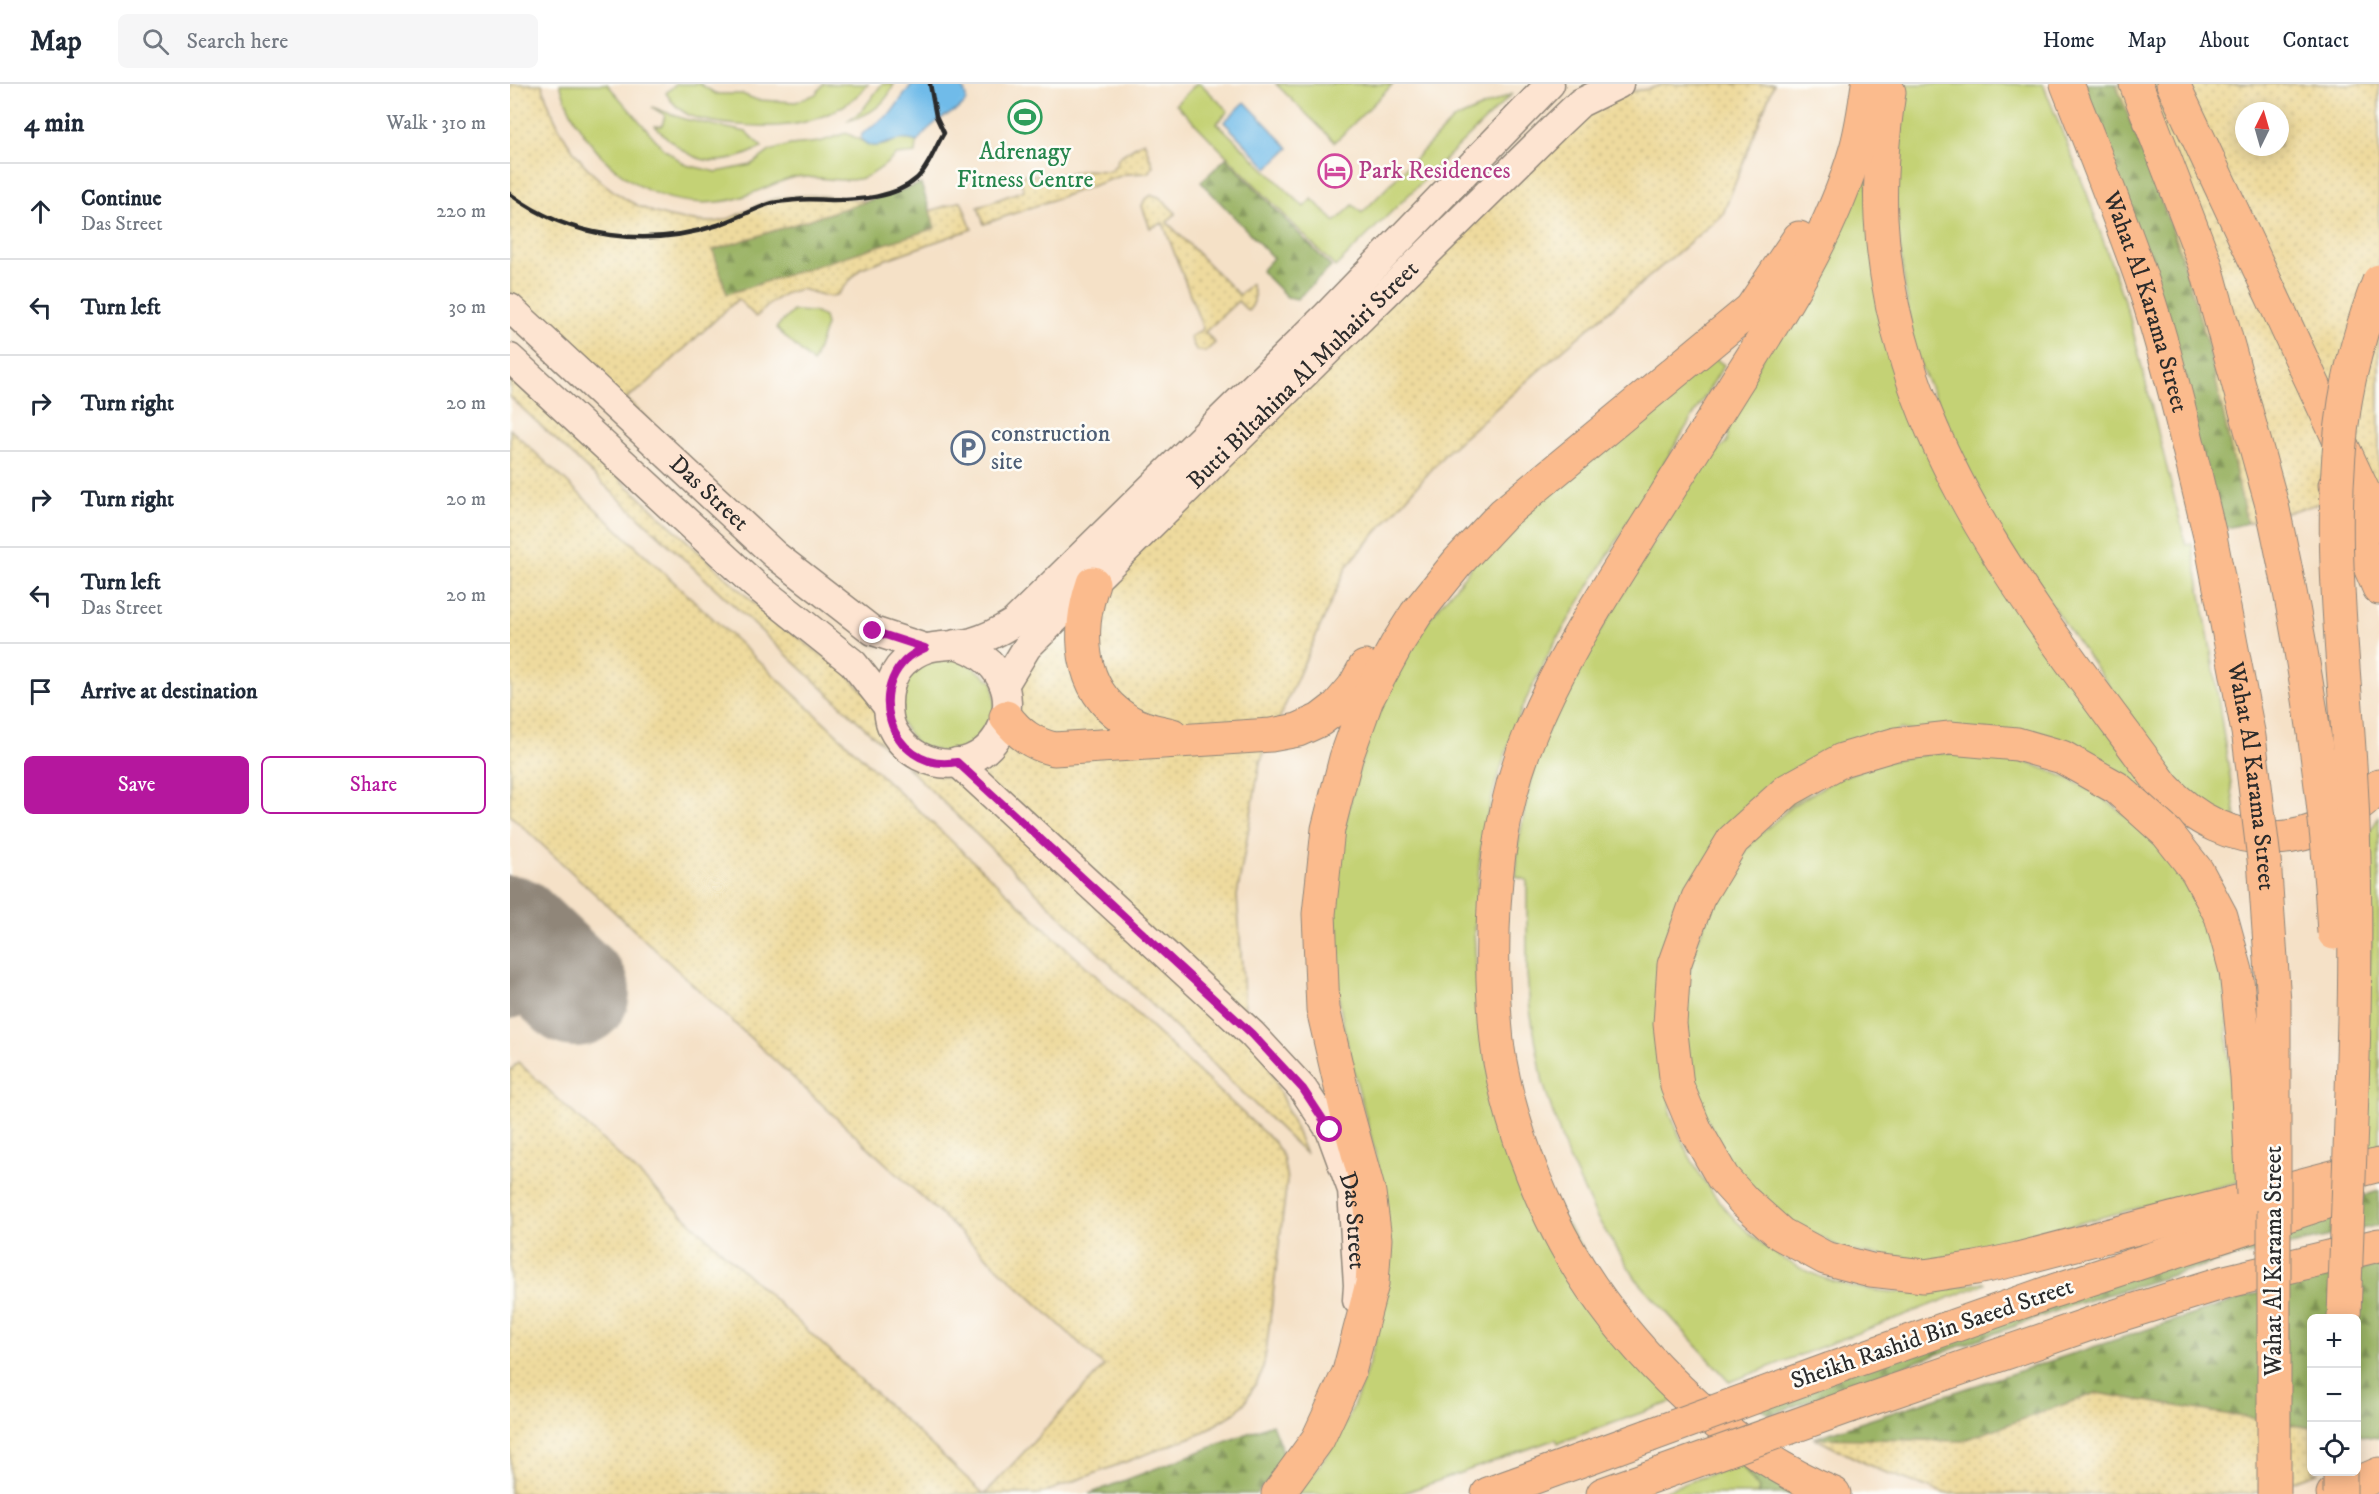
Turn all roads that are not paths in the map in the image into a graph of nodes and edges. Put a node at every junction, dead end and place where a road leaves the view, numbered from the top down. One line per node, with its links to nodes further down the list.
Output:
1 (1550, 84): 17 (street, Butti Biltahina Al Muhairi Street)
2 (1619, 84): 15 (street, Butti Biltahina Al Muhairi Street)
3 (1863, 84): 13 (highway)
4 (1868, 84): 37 (highway)
5 (1890, 84): 24 (highway)
6 (2067, 84): 38 (highway, Wahat Al Karama Street, bridge)
7 (2136, 84): 28 (highway, bridge)
8 (2173, 84): 10 (highway)
9 (2379, 281): 29 (highway, bridge)
10 (2266, 286): 14 (highway); 16 (highway)
11 (510, 308): 18 (street, Das Street)
12 (510, 358): 20 (street, Das Street)
13 (1573, 455): 22 (highway); 30 (highway)
14 (2379, 525)
15 (1093, 583): 19 (street, Butti Biltahina Al Muhairi Street); 22 (highway)
16 (2379, 588)
17 (955, 644): 18 (street); 19 (street)
18 (925, 648): 20 (street)
19 (1004, 685): 21 (street)
20 (888, 707): 23 (street)
21 (1006, 717): 22 (highway); 23 (street)
22 (1194, 740)
23 (957, 762): 30 (street, Das Street)
24 (2379, 786)
25 (2379, 1165): 38 (highway, bridge)
26 (2379, 1185): 33 (highway, Sheikh Rashid Bin Saeed Street, bridge)
27 (2379, 1245): 36 (highway, Sheikh Rashid Bin Saeed Street, bridge)
28 (2342, 1314)
29 (2342, 1314)
30 (1348, 1372): 34 (highway)
31 (2379, 1474): 39 (highway)
32 (2340, 1476): 40 (highway, bridge)
33 (1531, 1485): 35 (highway, Sheikh Rashid Bin Saeed Street)
34 (1278, 1494)
35 (1488, 1494)
36 (1603, 1494)
37 (1834, 1494)
38 (2272, 1494)
39 (2334, 1494)
40 (2340, 1494)

